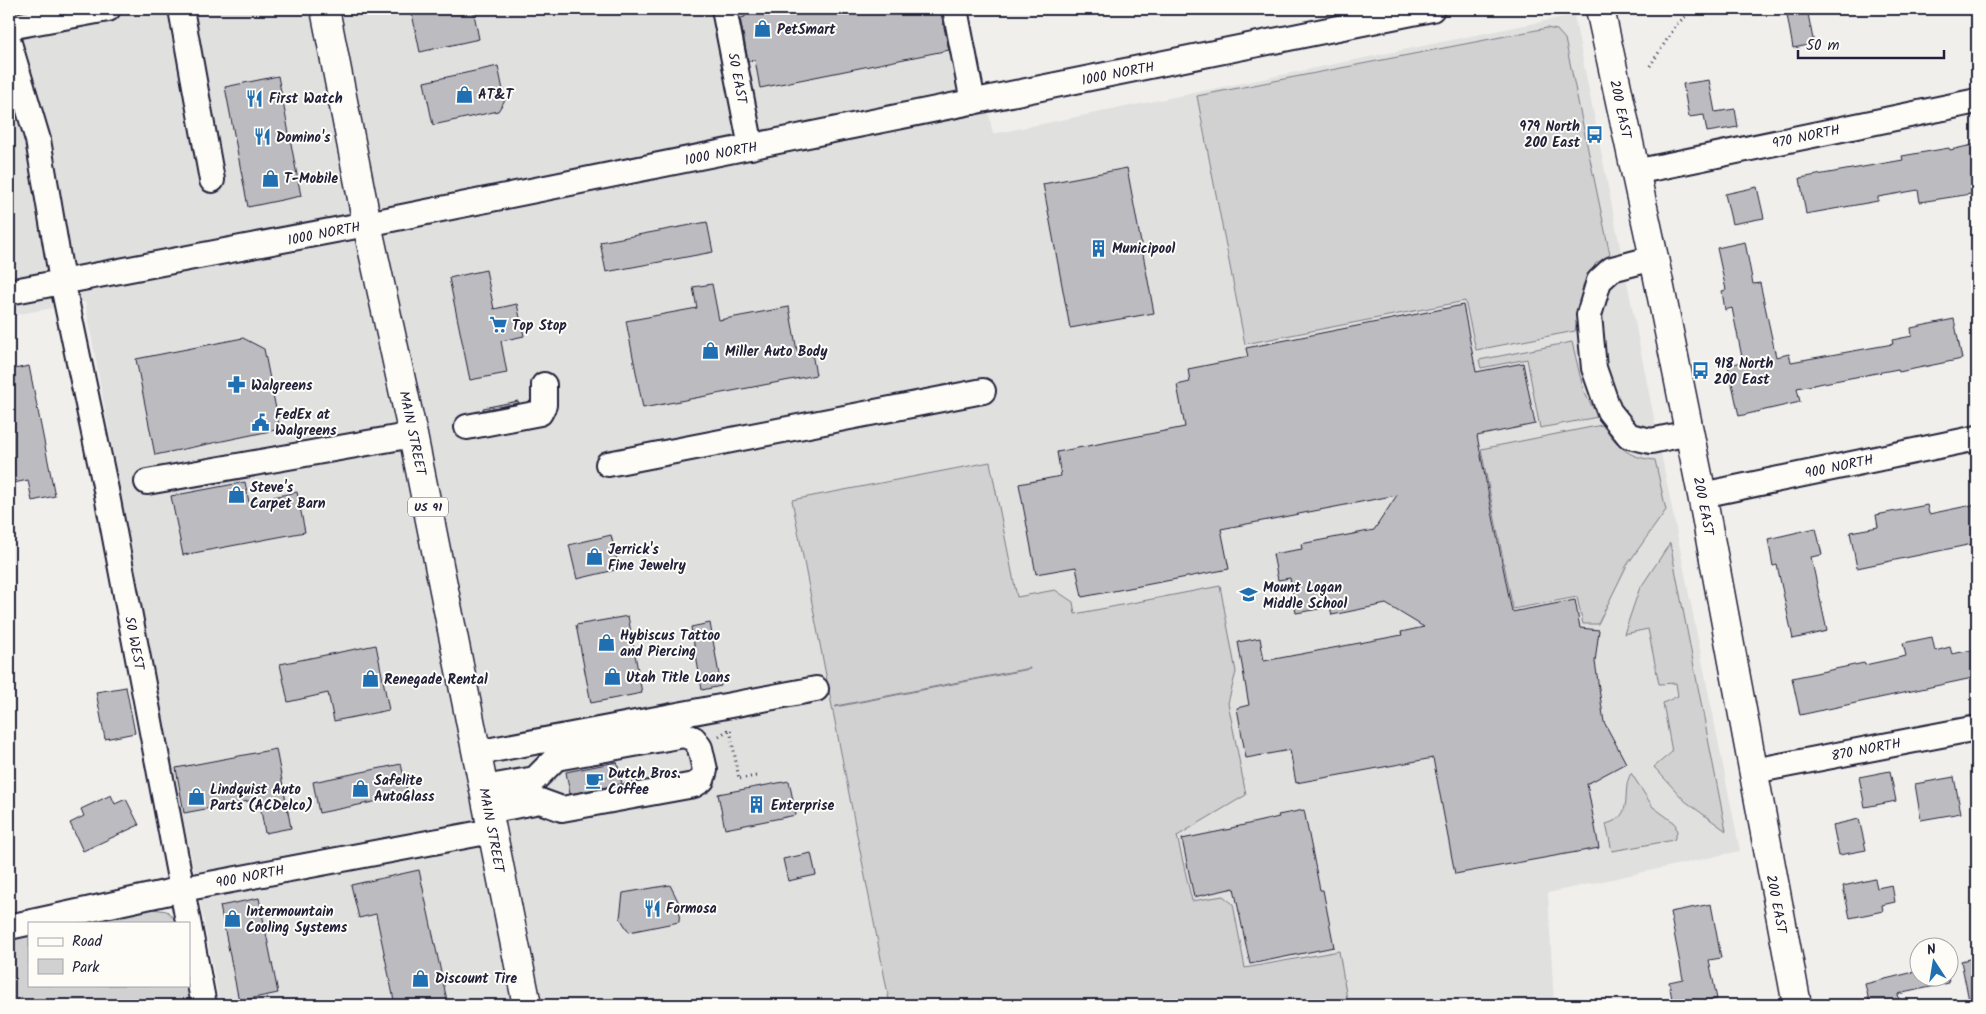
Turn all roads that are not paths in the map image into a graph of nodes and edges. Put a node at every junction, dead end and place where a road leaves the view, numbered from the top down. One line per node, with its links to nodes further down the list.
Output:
1 (108, 9): 8 (street)
2 (180, 9): 14 (street)
3 (325, 9): 15 (main road, MAIN STREET / US 91)
4 (724, 9): 12 (street, 50 EAST)
5 (955, 9): 11 (street)
6 (1432, 9): 11 (street, 1000 NORTH)
7 (1600, 9): 13 (main road, 200 EAST)
8 (9, 27)
9 (9, 43): 17 (street, 50 WEST)
10 (1977, 101): 13 (street, 970 NORTH)
11 (973, 102): 12 (street, 1000 NORTH)
12 (751, 147): 15 (street, 1000 NORTH)
13 (1635, 172): 16 (main road, 200 EAST)
14 (212, 180)
15 (367, 224): 17 (street, 1000 NORTH); 23 (main road, MAIN STREET / US 91)
16 (1654, 258): 22 (main road, 200 EAST); 22 (street)
17 (62, 281): 18 (street, 1000 NORTH); 33 (street, 50 WEST)
18 (9, 292)
19 (544, 385): 21 (street)
20 (982, 391): 25 (street)
21 (467, 427)
22 (1689, 433): 27 (main road, 200 EAST)
23 (413, 435): 26 (street); 30 (main road, MAIN STREET / US 91)
24 (1977, 438): 27 (street, 900 NORTH)
25 (608, 464)
26 (147, 482)
27 (1702, 494): 31 (main road, 200 EAST)
28 (816, 689): 30 (street)
29 (1977, 728): 31 (street, 870 NORTH)
30 (476, 753): 32 (main road, MAIN STREET / US 91)
31 (1754, 770): 41 (main road, 200 EAST)
32 (488, 810): 32 (street); 33 (street, 900 NORTH); 40 (main road, MAIN STREET / US 91)
33 (183, 889): 34 (street, 900 NORTH); 35 (street, 50 WEST)
34 (32, 922)
35 (189, 922)
36 (28, 923): 37 (street, 900 NORTH)
37 (9, 927)
38 (190, 928): 39 (street, 50 WEST)
39 (204, 1005)
40 (527, 1005)
41 (1797, 1005)

